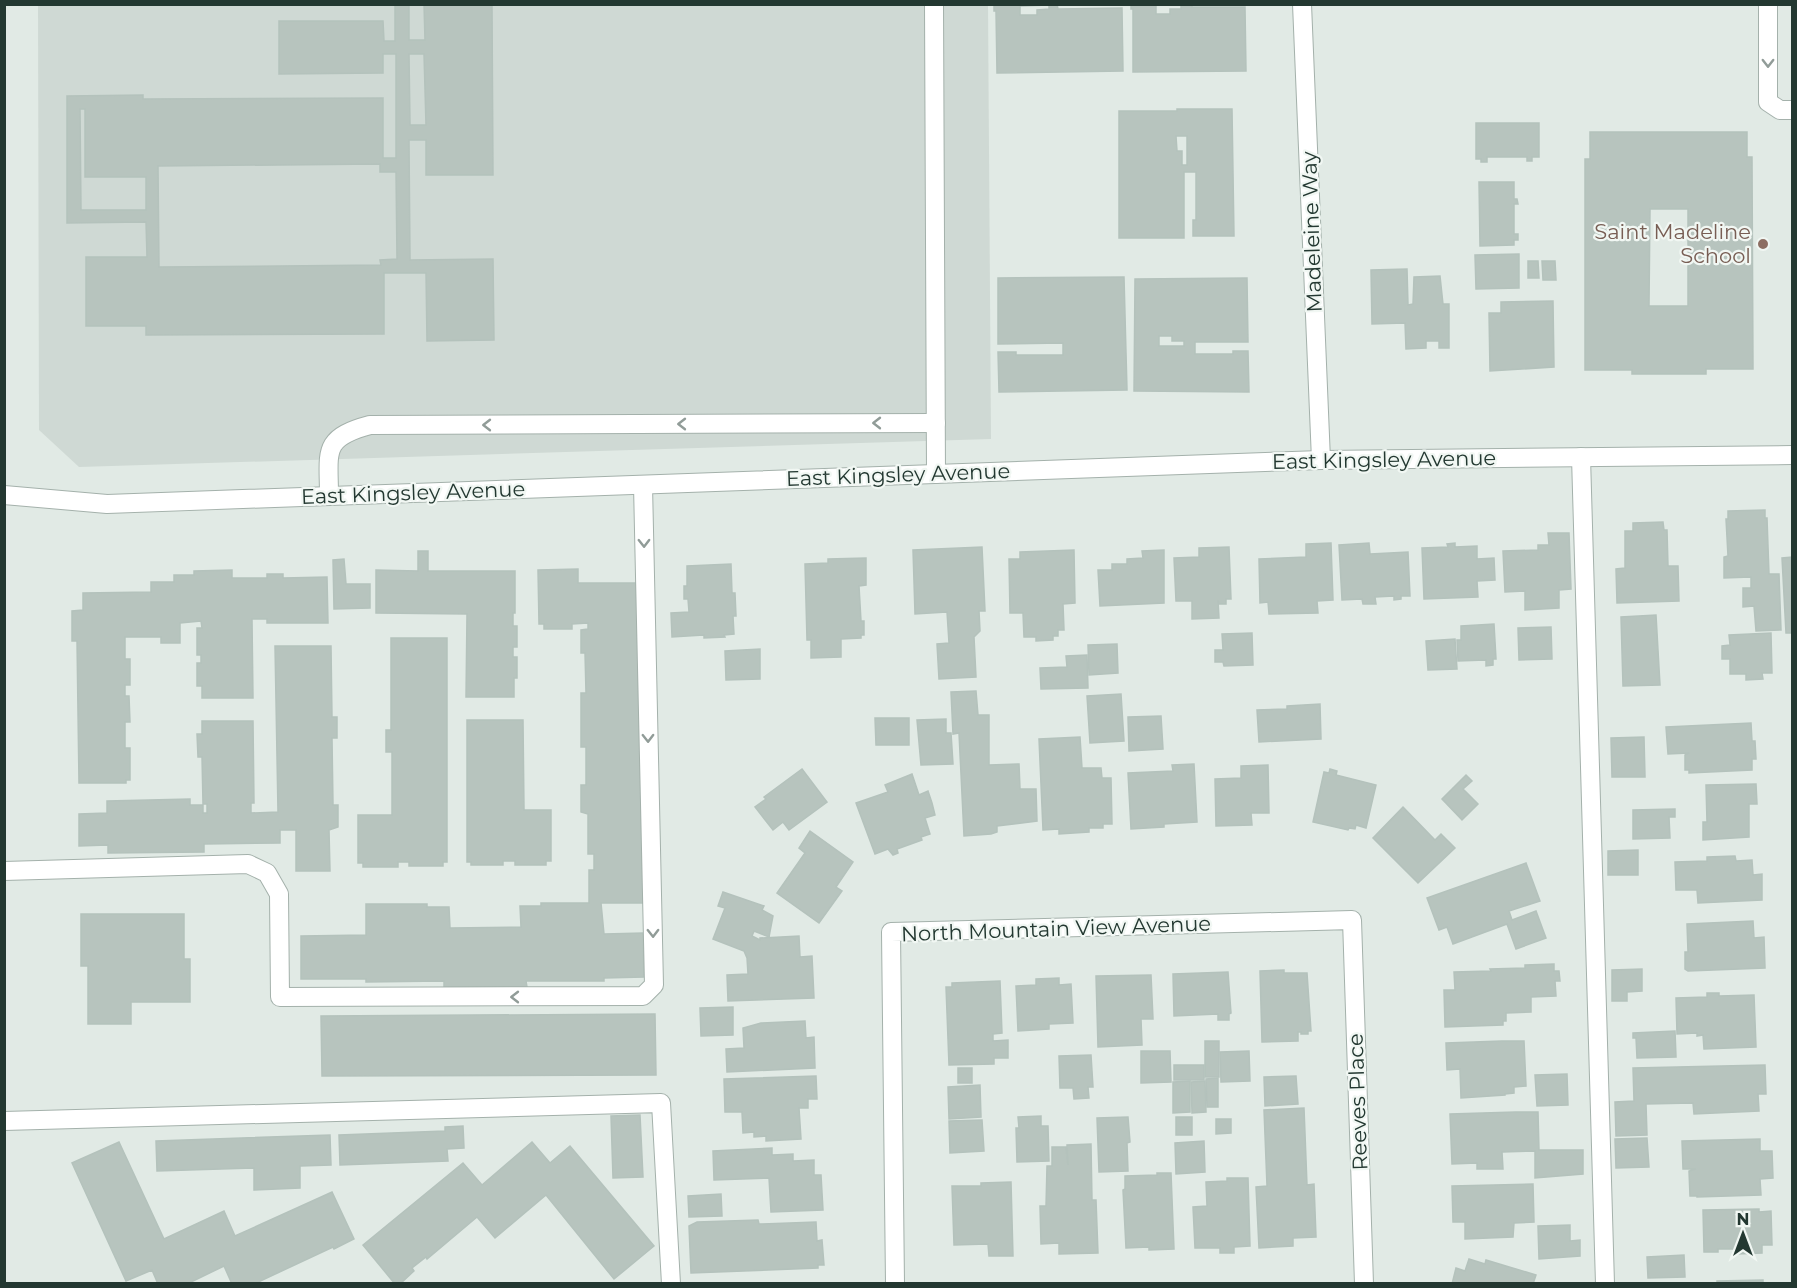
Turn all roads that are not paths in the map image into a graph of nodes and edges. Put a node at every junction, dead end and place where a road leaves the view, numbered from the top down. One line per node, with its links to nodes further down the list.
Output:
1 (934, 4): 5 (street)
2 (1302, 4): 8 (street, Madeleine Way)
3 (1768, 4): 4 (street, one-way to 4)
4 (1792, 110)
5 (936, 423): 9 (street); 12 (street, one-way to 12)
6 (1792, 455): 7 (street, East Kingsley Avenue)
7 (1581, 457): 8 (street, East Kingsley Avenue); 19 (street)
8 (1321, 460): 9 (street, East Kingsley Avenue)
9 (936, 474): 10 (street, East Kingsley Avenue)
10 (643, 485): 12 (street, East Kingsley Avenue); 13 (street, one-way to 13)
11 (4, 495): 12 (street, East Kingsley Avenue)
12 (329, 496)
13 (4, 871)
14 (1353, 920): 17 (street, North Mountain View Avenue); 18 (street, Reeves Place)
15 (4, 1121): 16 (street)
16 (670, 1284)
17 (895, 1284)
18 (1364, 1284)
19 (1605, 1284)

